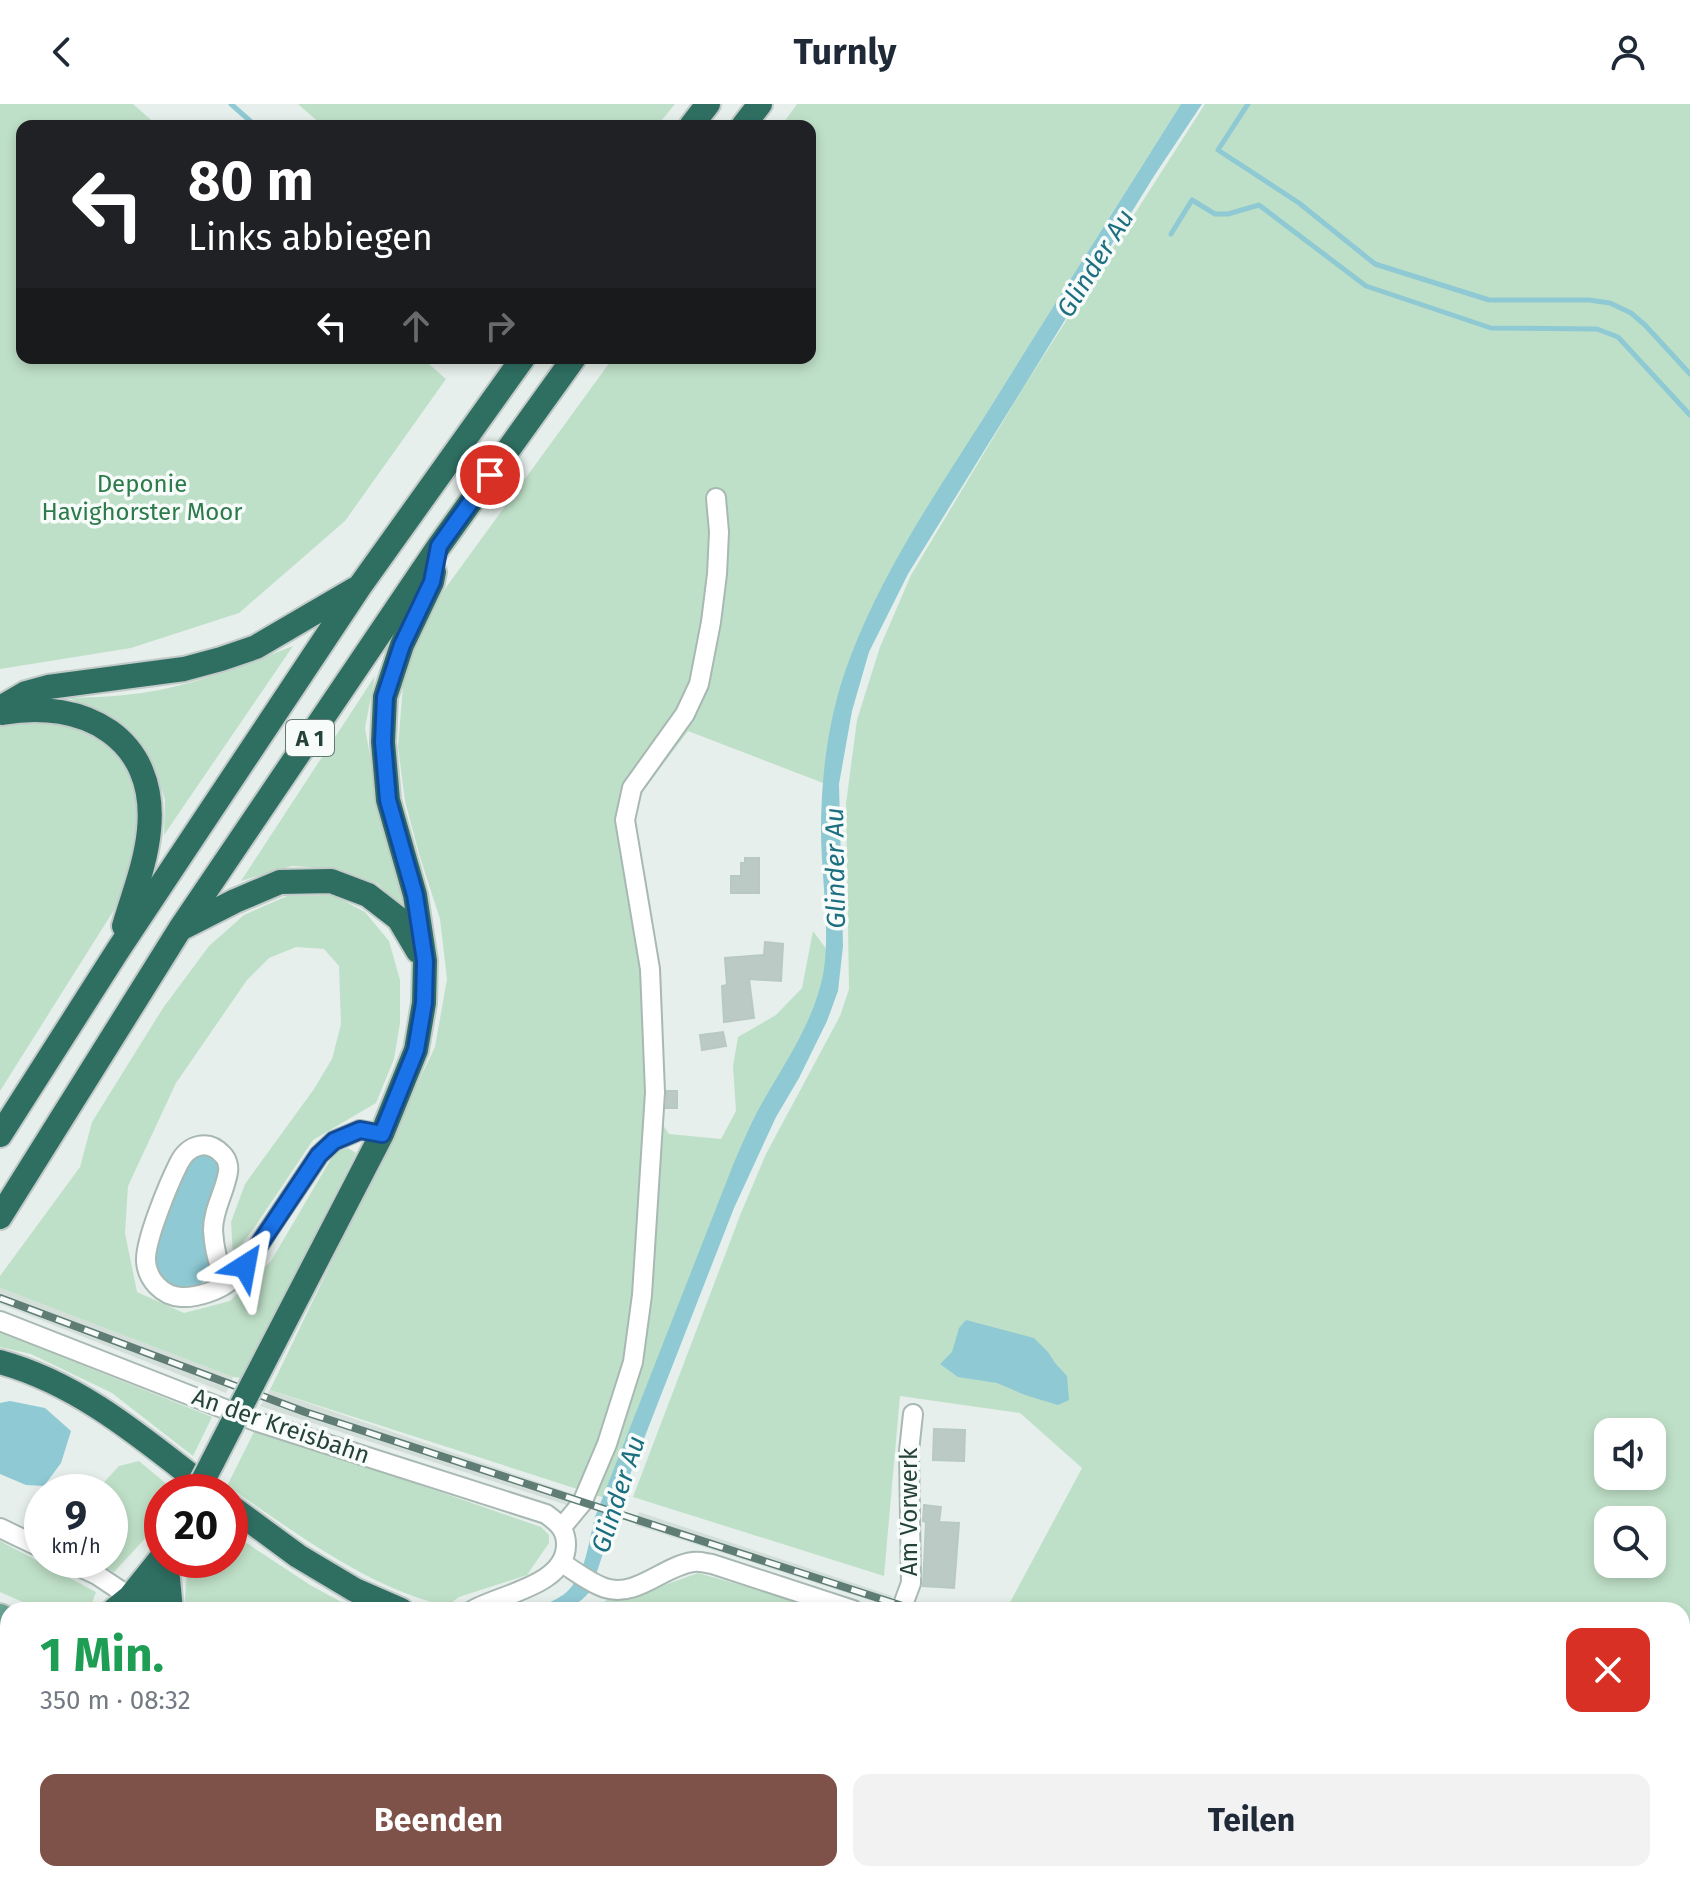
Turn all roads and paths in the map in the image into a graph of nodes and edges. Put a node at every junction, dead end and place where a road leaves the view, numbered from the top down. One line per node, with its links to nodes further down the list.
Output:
1 (708, 104): 3 (highway)
2 (760, 104): 4 (highway)
3 (696, 120)
4 (748, 120)
5 (519, 364): 9 (highway, A 1)
6 (570, 364): 8 (highway, A 1)
7 (716, 498): 24 (street)
8 (439, 546): 11 (highway, A 1); 13 (highway)
9 (360, 586): 10 (highway); 12 (highway, A 1)
10 (0, 710): 12 (highway)
11 (180, 929): 13 (highway); 16 (highway, A 1)
12 (118, 950): 15 (highway, A 1)
13 (425, 961): 14 (highway)
14 (382, 1134): 17 (street); 22 (highway, bridge)
15 (0, 1135)
16 (0, 1217)
17 (227, 1283): 17 (street)
18 (0, 1321): 24 (street, An der Kreisbahn)
19 (0, 1362): 21 (highway)
20 (913, 1414): 37 (street, Am Vorwerk)
21 (189, 1474)
22 (206, 1474)
23 (248, 1519): 34 (highway)
24 (562, 1527): 27 (street)
25 (0, 1528): 26 (street)
26 (24, 1539)
27 (570, 1568): 35 (street); 36 (street)
28 (100, 1578): 31 (street)
29 (151, 1578): 32 (highway)
30 (167, 1578): 33 (highway)
31 (126, 1602)
32 (133, 1602)
33 (170, 1602)
34 (383, 1602)
35 (487, 1602)
36 (828, 1602)
37 (904, 1602)

